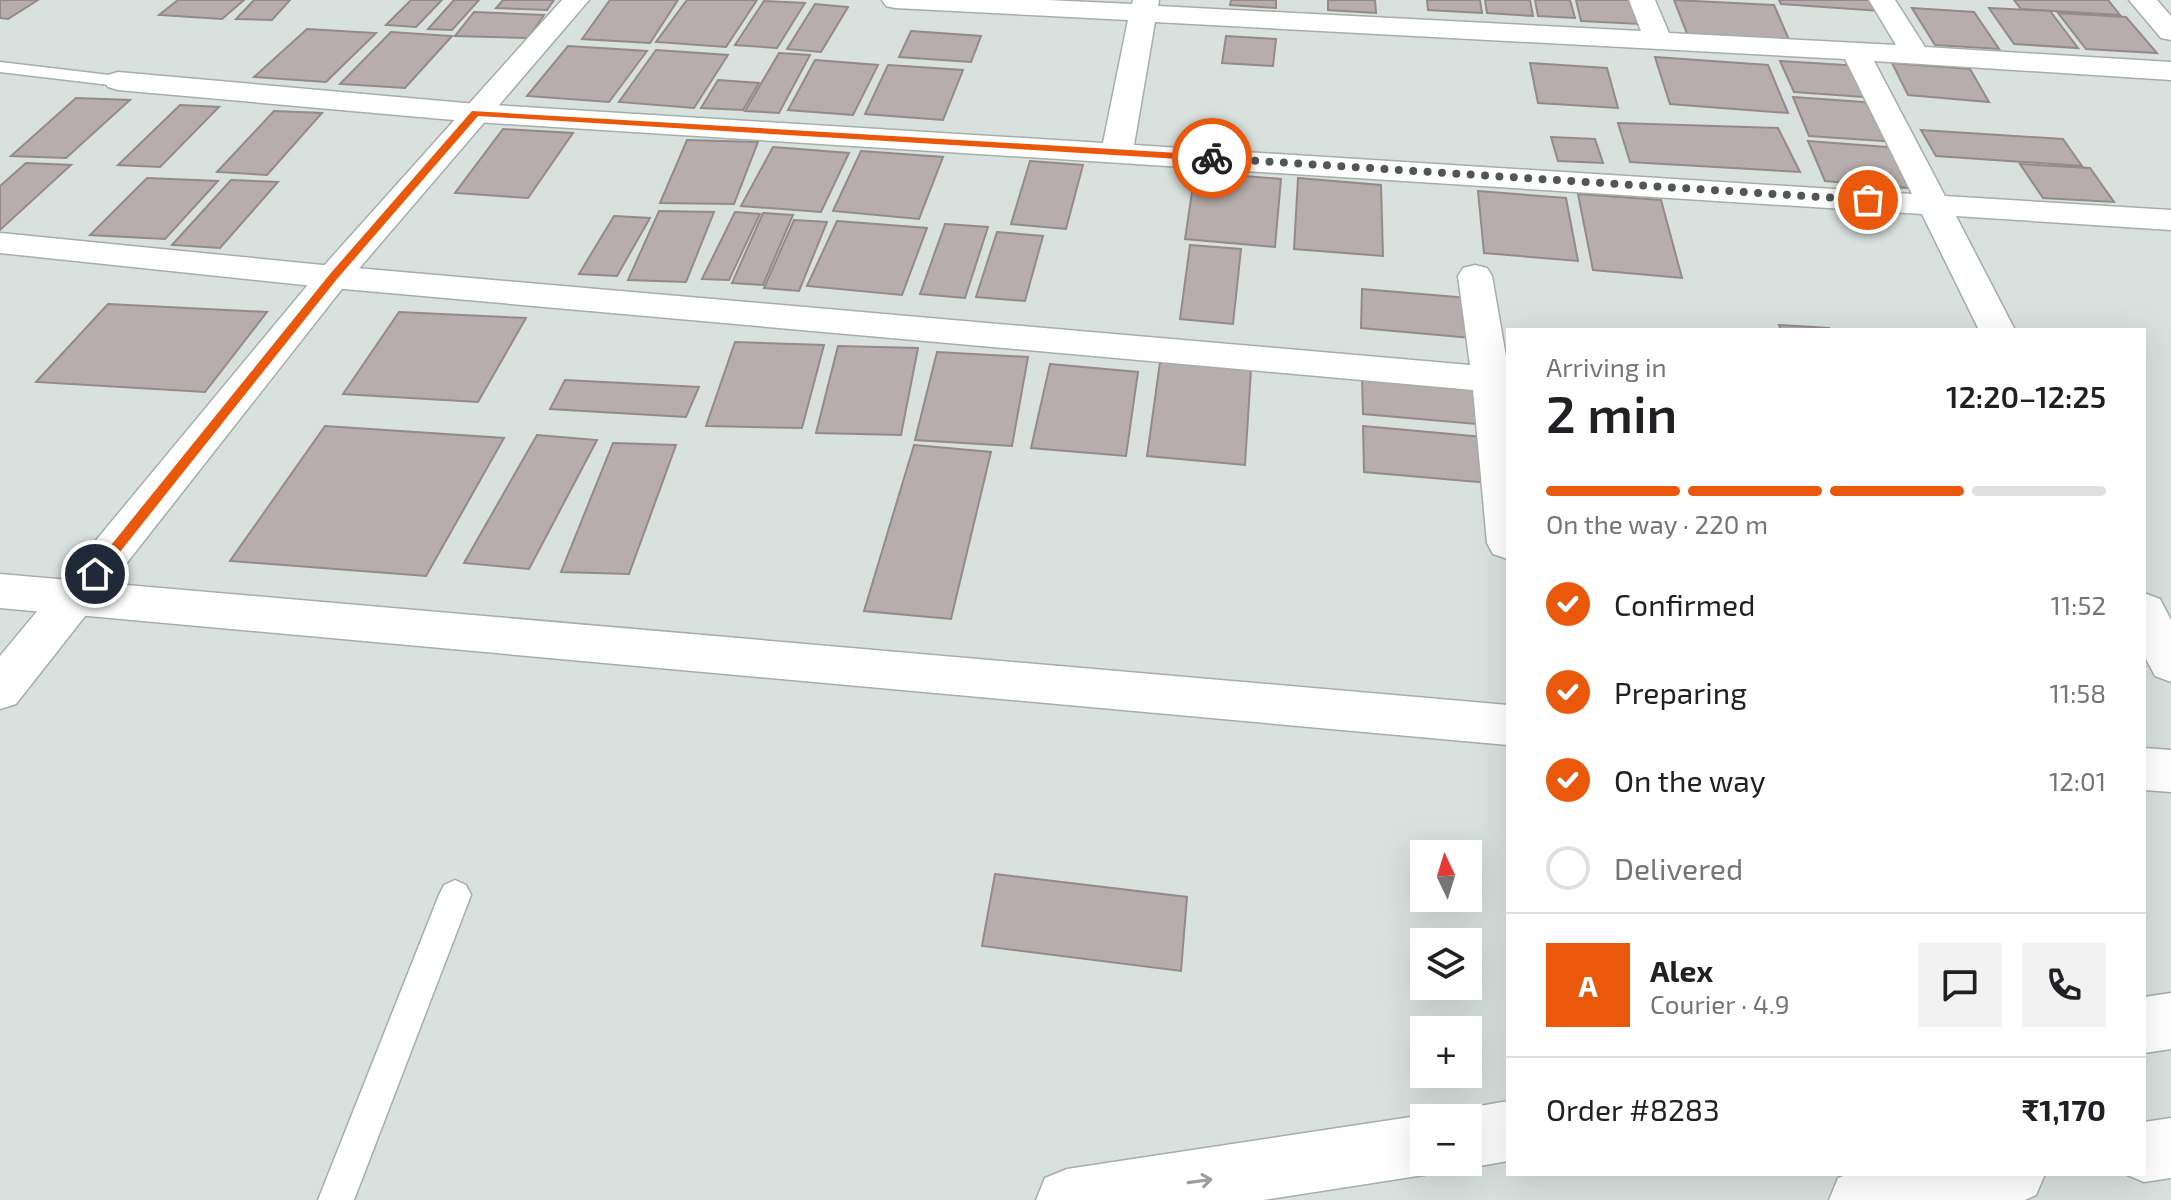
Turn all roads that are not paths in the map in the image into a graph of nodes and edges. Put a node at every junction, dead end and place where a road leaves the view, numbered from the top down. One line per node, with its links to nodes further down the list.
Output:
1 (576, 0): 15 (main road)
2 (895, 0): 6 (main road)
3 (1642, 0): 9 (main road)
4 (1882, 0): 11 (main road)
5 (2142, 0): 8 (main road)
6 (1145, 8): 7 (main road); 16 (main road)
7 (1400, 13): 9 (main road)
8 (2171, 32)
9 (1658, 40): 10 (main road)
10 (1855, 51): 11 (main road); 17 (main road)
11 (1916, 55): 13 (main road)
12 (0, 67): 14 (lane)
13 (2171, 71)
14 (118, 81): 15 (main road)
15 (476, 113): 16 (main road); 21 (main road)
16 (1117, 152): 17 (main road)
17 (1932, 204): 18 (main road); 22 (main road)
18 (2171, 220)
19 (0, 243): 21 (main road)
20 (1475, 276): 23 (main road)
21 (333, 277): 23 (main road); 26 (main road)
22 (1996, 328)
23 (1491, 379): 24 (main road)
24 (1506, 524)
25 (0, 591): 26 (main road)
26 (75, 598): 29 (main road); 30 (main road)
27 (2146, 615): 28 (main road)
28 (2171, 663)
29 (0, 690)
30 (1506, 725)
31 (2146, 769): 32 (main road)
32 (2171, 771)
33 (455, 895): 42 (lane)
34 (2171, 1021): 35 (main road)
35 (2146, 1025)
36 (1506, 1131): 37 (main road)
37 (1482, 1136)
38 (1410, 1147): 43 (main road, one-way to 38)
39 (2171, 1148): 40 (main road)
40 (2146, 1152)
41 (2003, 1176): 44 (main road)
42 (336, 1200)
43 (1067, 1200)
44 (1860, 1200)

